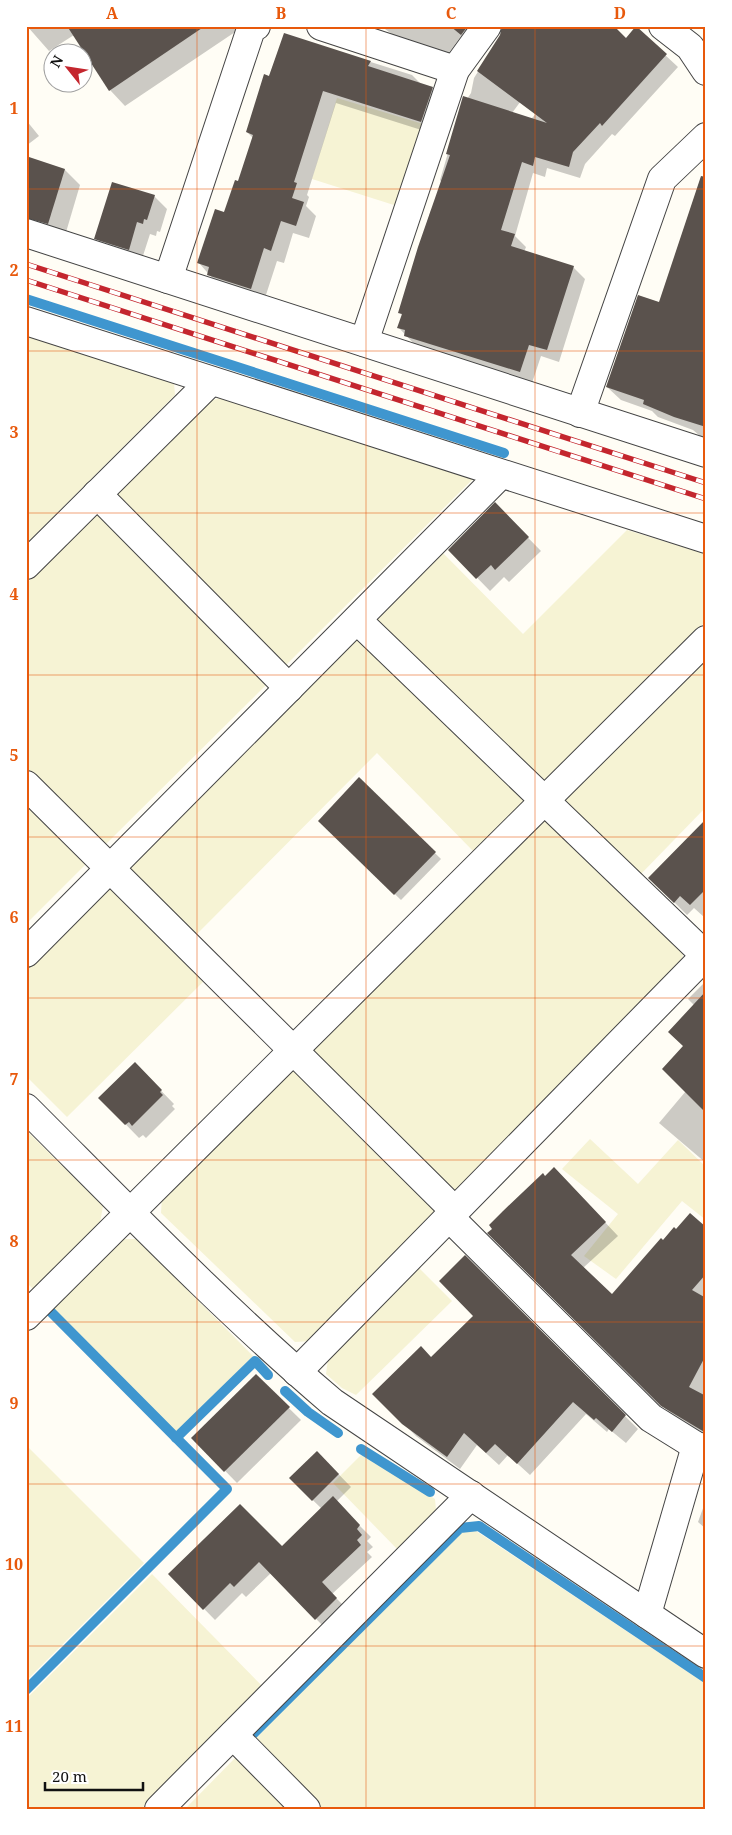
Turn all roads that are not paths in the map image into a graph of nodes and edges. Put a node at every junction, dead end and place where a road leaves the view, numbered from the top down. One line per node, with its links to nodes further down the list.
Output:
1 (256, 26): 9 (street)
2 (321, 26): 5 (street)
3 (487, 26): 5 (street)
4 (663, 26): 6 (street)
5 (455, 70): 11 (street)
6 (706, 71)
7 (706, 137): 13 (street)
8 (26, 233): 9 (street)
9 (168, 279): 11 (street)
10 (26, 321): 12 (street)
11 (364, 342): 13 (street)
12 (211, 380): 15 (street); 16 (street)
13 (580, 413): 14 (street)
14 (706, 454)
15 (501, 474): 17 (street); 19 (street)
16 (98, 494): 18 (street); 21 (street)
17 (706, 539)
18 (26, 565)
19 (357, 620): 21 (street); 23 (street)
20 (706, 640): 23 (street)
21 (289, 688): 24 (street)
22 (26, 785): 24 (street)
23 (543, 801): 26 (street); 27 (street)
24 (110, 869): 25 (street); 27 (street)
25 (26, 954)
26 (706, 955): 30 (street)
27 (294, 1049): 29 (street); 30 (street)
28 (26, 1108): 29 (street)
29 (130, 1212): 31 (street); 32 (street)
30 (452, 1214): 32 (street); 33 (street)
31 (26, 1316)
32 (296, 1372): 34 (street)
33 (701, 1448): 35 (street)
34 (471, 1495): 35 (street); 37 (street)
35 (647, 1614): 36 (street)
36 (706, 1654)
37 (233, 1735): 38 (street); 39 (street)
38 (160, 1809)
39 (306, 1809)

